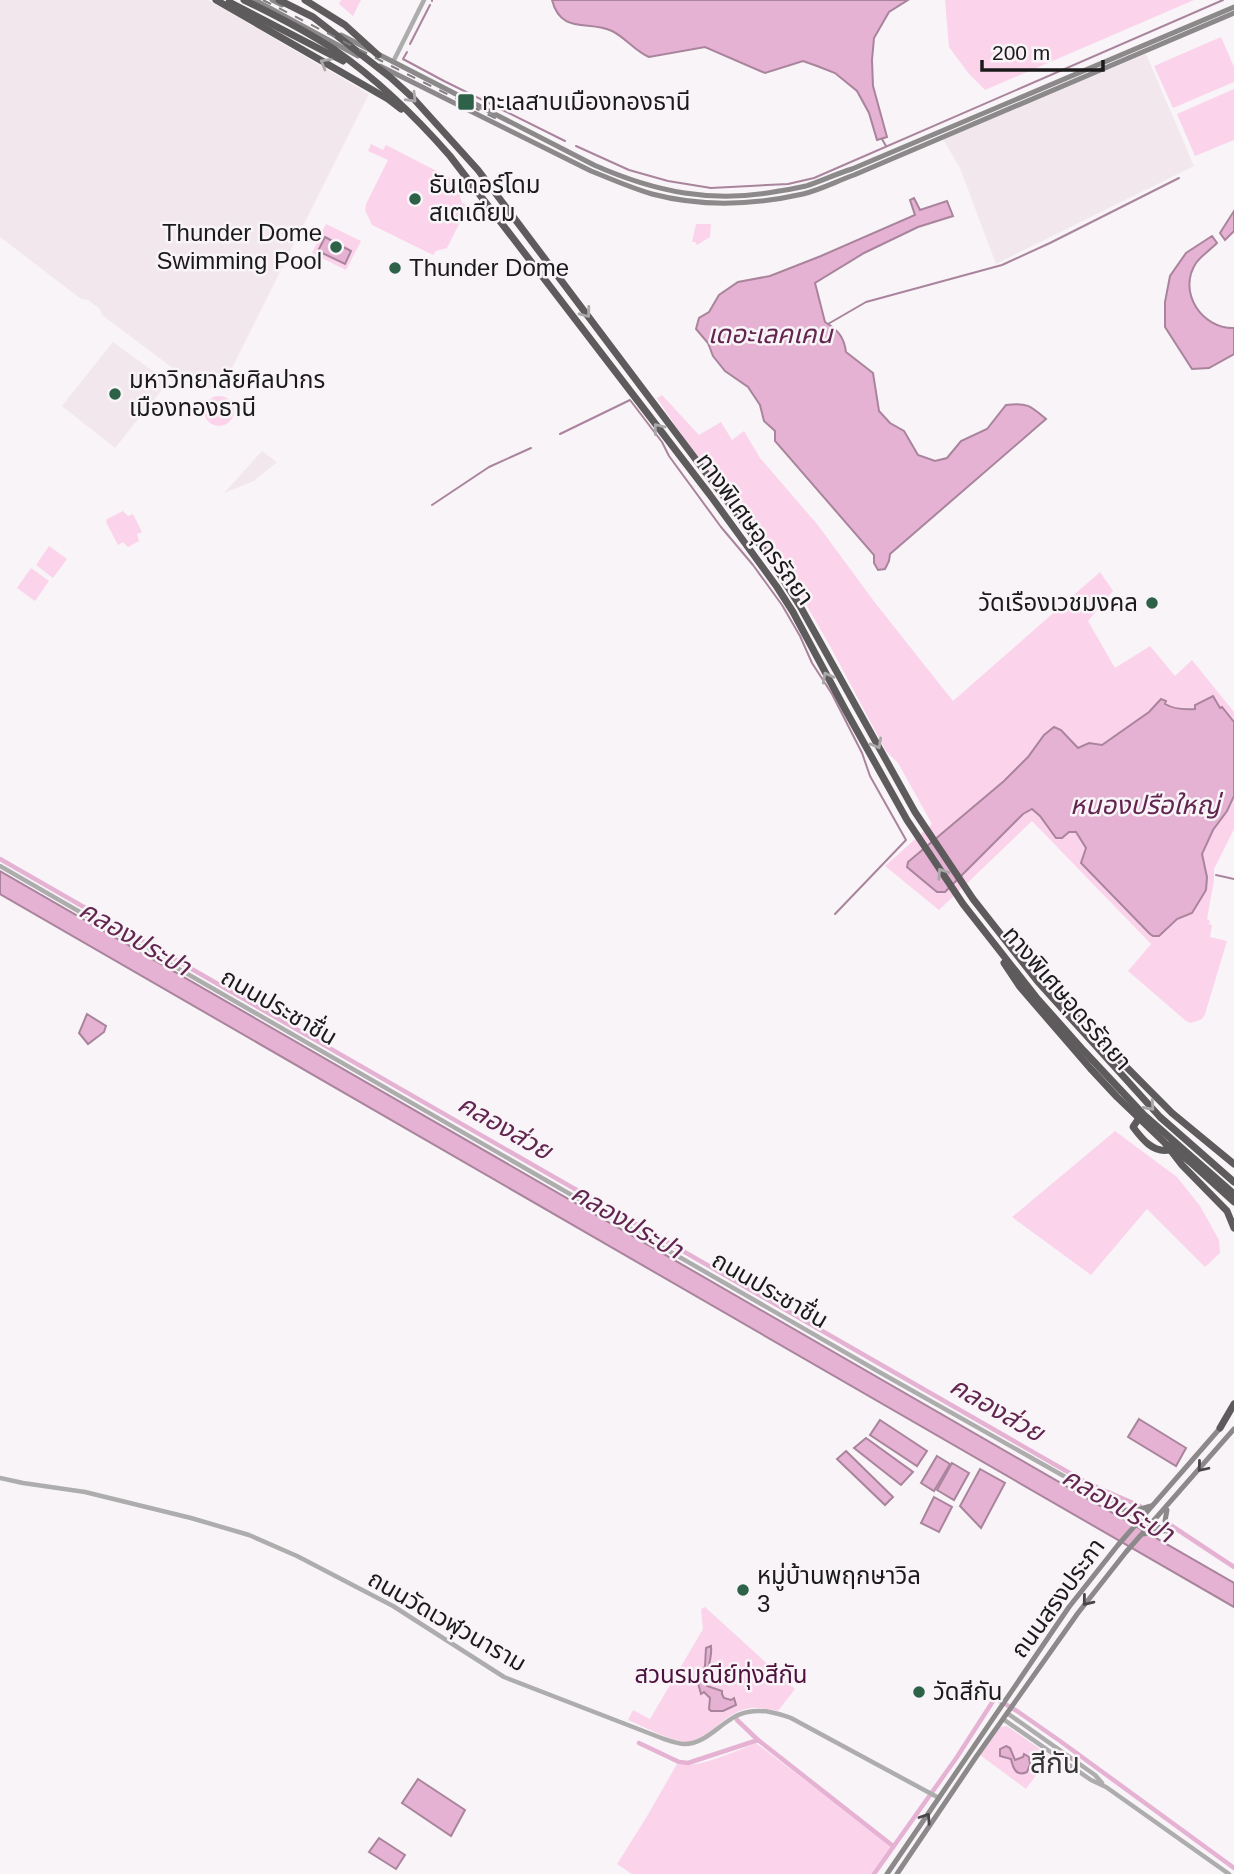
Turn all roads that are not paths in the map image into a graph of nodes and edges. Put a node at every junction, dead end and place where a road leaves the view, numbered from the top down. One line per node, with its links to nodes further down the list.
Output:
1 (216, 0): 18 (highway, one-way to 1)
2 (225, 0): 13 (highway)
3 (244, 0): 18 (highway, ทางพิเศษอุดรรัถยา)
4 (255, 0): 15 (main road)
5 (272, 0): 14 (main road)
6 (279, 0): 12 (highway, ทางพิเศษอุดรรัถยา)
7 (286, 0): 12 (highway)
8 (305, 0): 14 (highway)
9 (425, 0): 16 (street)
10 (1234, 7): 16 (main road)
11 (1234, 13): 15 (main road)
12 (313, 18): 21 (highway, ทางพิเศษอุดรรัถยา, one-way to 21)
13 (322, 50): 15 (highway); 17 (highway)
14 (378, 55): 16 (main road)
15 (360, 56)
16 (393, 62)
17 (376, 86)
18 (424, 126): 20 (highway, ทางพิเศษอุดรรัถยา, one-way to 18)
19 (0, 866): 37 (street, ถนนประชาชื่น)
20 (963, 904): 22 (highway); 26 (highway, ทางพิเศษอุดรรัถยา)
21 (1039, 983): 24 (highway); 25 (highway, ทางพิเศษอุดรรัถยา, one-way to 25)
22 (1139, 1118): 23 (highway); 23 (highway)
23 (1167, 1146): 27 (highway); 28 (highway)
24 (1234, 1164)
25 (1234, 1182)
26 (1234, 1194)
27 (1234, 1202)
28 (1234, 1228)
29 (1234, 1404): 31 (highway)
30 (1234, 1412): 31 (main road, ถนนสรงประภา)
31 (1220, 1428): 34 (main road, ถนนสรงประภา)
32 (1234, 1429): 35 (main road, ถนนสรงประภา, one-way to 35)
33 (0, 1478): 49 (street, ถนนวัดเวฬุวนาราม)
34 (1160, 1497): 35 (main road); 36 (main road, ถนนสรงประภา)
35 (1169, 1504): 40 (main road, ถนนสรงประภา); 42 (main road)
36 (1151, 1506): 37 (main road); 38 (main road, ถนนสรงประภา)
37 (1125, 1510): 38 (main road); 39 (main road)
38 (1142, 1517): 39 (main road, ถนนสรงประภา); 40 (main road)
39 (1134, 1523): 43 (main road, ถนนสรงประภา)
40 (1152, 1523): 41 (main road, ถนนสรงประภา); 42 (main road)
41 (1145, 1533): 42 (main road); 44 (main road, ถนนสรงประภา)
42 (1171, 1533)
43 (1119, 1543): 44 (main road); 45 (main road, ถนนสรงประภา)
44 (1128, 1550): 46 (main road, ถนนสรงประภา, one-way to 46)
45 (1037, 1655): 46 (main road); 47 (main road, ถนนสรงประภา)
46 (1044, 1660): 48 (main road, ถนนสรงประภา)
47 (1000, 1710): 48 (main road); 49 (main road, ถนนสรงประภา)
48 (1008, 1711): 51 (main road, ถนนสรงประภา); 52 (street)
49 (934, 1795): 50 (main road, ถนนสรงประภา, one-way to 49)
50 (887, 1874)
51 (897, 1874)
52 (1229, 1874)

